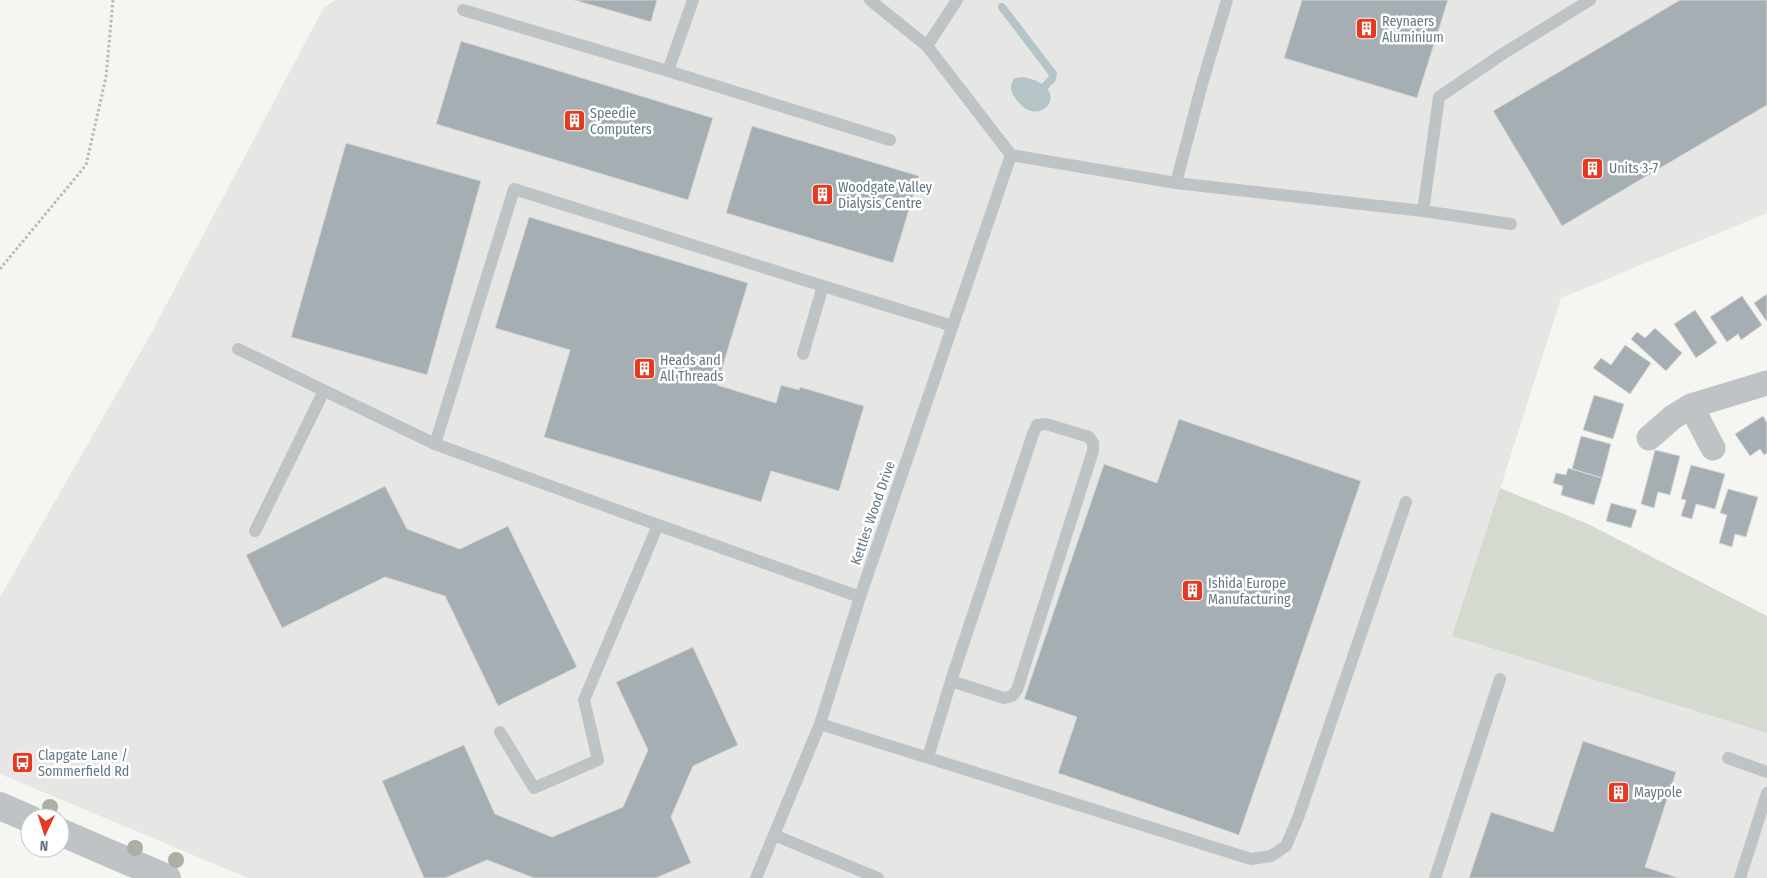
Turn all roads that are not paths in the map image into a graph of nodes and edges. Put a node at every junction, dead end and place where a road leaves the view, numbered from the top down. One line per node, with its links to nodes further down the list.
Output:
1 (693, 0): 8 (lane)
2 (870, 0): 7 (lane)
3 (958, 0): 7 (lane)
4 (1227, 0): 11 (lane)
5 (1590, 0): 12 (lane)
6 (463, 10): 8 (lane)
7 (928, 46): 10 (lane)
8 (668, 71): 9 (lane)
9 (890, 140)
10 (1011, 155): 11 (lane); 15 (lane, Kettles Wood Drive)
11 (1176, 183): 12 (lane)
12 (1423, 212): 13 (lane)
13 (1511, 224)
14 (823, 286): 15 (lane); 17 (lane); 22 (lane)
15 (952, 326): 27 (lane, Kettles Wood Drive)
16 (238, 349): 19 (lane)
17 (804, 354)
18 (1767, 383): 20 (street)
19 (324, 391): 22 (lane); 26 (lane)
20 (1691, 406): 21 (street); 23 (street)
21 (1649, 438)
22 (435, 444): 25 (lane)
23 (1713, 448)
24 (1406, 502): 32 (lane)
25 (658, 525): 27 (lane); 31 (lane)
26 (255, 531)
27 (860, 596): 30 (lane, Kettles Wood Drive)
28 (1500, 678): 44 (lane)
29 (951, 681): 29 (lane); 32 (lane)
30 (820, 724): 32 (lane); 38 (lane, Kettles Wood Drive)
31 (500, 732)
32 (928, 757)
33 (1728, 758): 34 (lane)
34 (1767, 772)
35 (1767, 793): 45 (lane)
36 (0, 806): 37 (street)
37 (20, 815)
38 (774, 835): 40 (lane); 42 (lane, Kettles Wood Drive)
39 (70, 836): 41 (street)
40 (863, 875): 43 (lane)
41 (167, 878)
42 (756, 878)
43 (878, 878)
44 (1434, 878)
45 (1740, 878)

